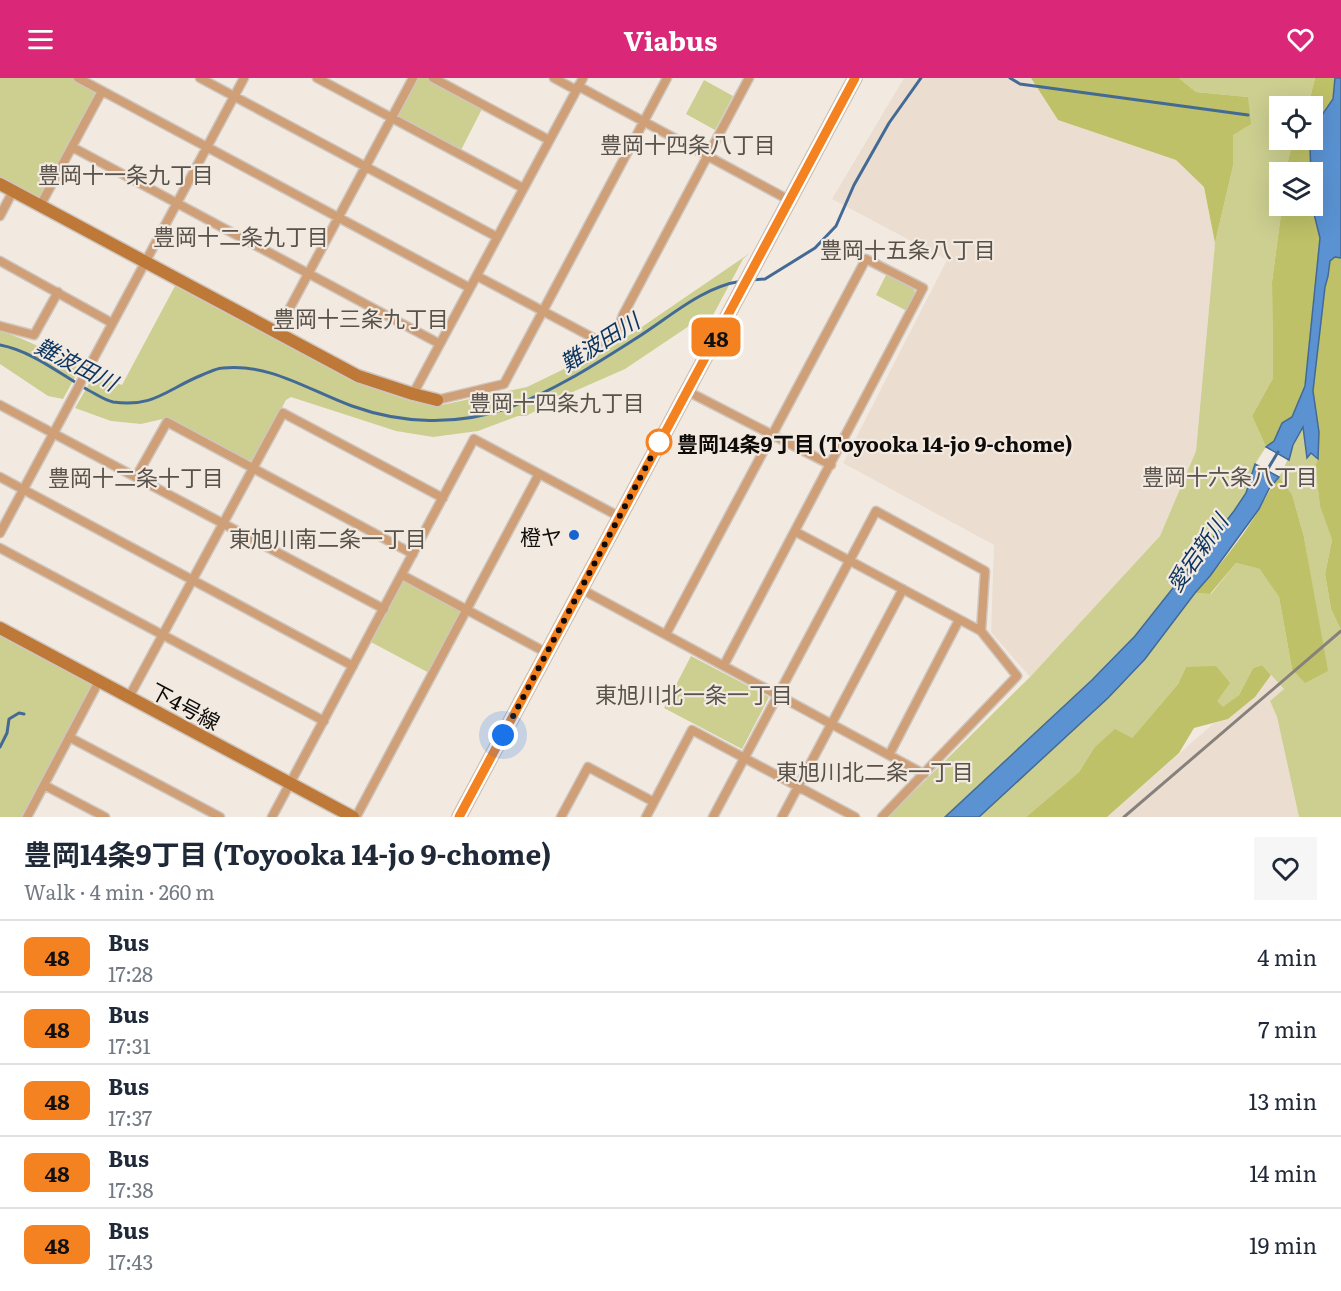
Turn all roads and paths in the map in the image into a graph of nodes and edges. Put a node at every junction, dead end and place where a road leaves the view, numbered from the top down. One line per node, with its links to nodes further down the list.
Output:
1 (78, 78): 12 (street)
2 (200, 78): 13 (street)
3 (244, 78): 13 (street)
4 (317, 78): 14 (street)
5 (413, 78): 14 (street)
6 (433, 78): 16 (street)
7 (554, 78): 11 (street)
8 (667, 78): 15 (street)
9 (749, 78): 19 (street)
10 (855, 78): 24 (main road)
11 (579, 85): 15 (street); 16 (street)
12 (102, 91): 17 (street); 18 (street)
13 (234, 96): 17 (street); 20 (street)
14 (392, 118): 20 (street); 22 (street)
15 (644, 121): 19 (street); 36 (street)
16 (549, 140): 22 (street)
17 (207, 146): 25 (street); 28 (street)
18 (72, 147): 25 (street); 26 (street)
19 (708, 156): 24 (street); 36 (street)
20 (366, 168): 28 (street); 29 (street)
21 (0, 184): 23 (street)
22 (524, 188): 29 (street)
23 (14, 191): 26 (street); 27 (street)
24 (789, 200): 41 (main road)
25 (176, 203): 31 (street); 32 (street)
26 (40, 206): 31 (street)
27 (0, 216)
28 (339, 217): 32 (street); 34 (street)
29 (497, 237): 33 (street)
30 (0, 261): 35 (street)
31 (145, 262): 37 (street); 39 (street)
32 (308, 274): 39 (street); 40 (street)
33 (477, 276): 34 (street); 36 (street)
34 (470, 288): 40 (street)
35 (58, 292): 37 (street); 38 (street)
36 (542, 312): 43 (street)
37 (112, 323): 45 (street)
38 (0, 326)
39 (277, 332): 42 (street)
40 (440, 344): 42 (street)
41 (687, 391): 46 (street); 54 (main road)
42 (413, 394): 43 (street)
43 (437, 400)
44 (0, 405): 45 (street)
45 (54, 433): 51 (street); 52 (street)
46 (772, 435): 47 (street); 47 (street); 70 (street)
47 (831, 465): 56 (street)
48 (253, 467): 51 (street); 53 (street); 55 (street); 59 (street)
49 (539, 474): 53 (street); 54 (street); 66 (street)
50 (0, 477): 52 (street)
51 (136, 477): 55 (street)
52 (23, 490): 57 (street); 62 (street)
53 (443, 498): 59 (street)
54 (620, 517): 63 (main road)
55 (223, 524): 62 (street); 65 (street)
56 (796, 532): 60 (street); 73 (street)
57 (0, 533)
58 (0, 548): 71 (street)
59 (413, 554): 61 (street)
60 (849, 561): 64 (street); 69 (street); 76 (street)
61 (402, 575): 65 (street); 66 (street)
62 (193, 581): 71 (street); 74 (street)
63 (581, 589): 70 (street); 72 (main road)
64 (903, 589): 67 (street); 79 (street)
65 (384, 609): 74 (street)
66 (467, 610): 72 (street); 92 (street)
67 (959, 620): 69 (street); 81 (street)
68 (0, 628): 75 (street, 下4号線)
69 (981, 631): 83 (street)
70 (666, 634): 73 (street)
71 (163, 636): 77 (street); 78 (street)
72 (547, 653): 93 (main road)
73 (724, 665): 76 (street)
74 (353, 666): 78 (street)
75 (99, 681): 77 (street, 下4号線); 80 (street)
76 (779, 695): 79 (street); 82 (street)
77 (129, 697): 84 (street, 下4号線)
78 (324, 721): 84 (street)
79 (831, 724): 81 (street); 86 (street)
80 (69, 737): 85 (street); 90 (street)
81 (889, 755): 83 (street)
82 (744, 757): 86 (street); 87 (street); 96 (street)
83 (924, 774): 99 (street)
84 (290, 784): 91 (street); 92 (street, 下4号線)
85 (44, 785): 88 (street); 89 (street)
86 (798, 786): 97 (street); 98 (street)
87 (654, 802): 94 (street); 95 (street)
88 (27, 817)
89 (105, 817)
90 (220, 817)
91 (272, 817)
92 (354, 817)
93 (459, 817)
94 (561, 817)
95 (646, 817)
96 (713, 817)
97 (782, 817)
98 (855, 817)
99 (882, 817)

